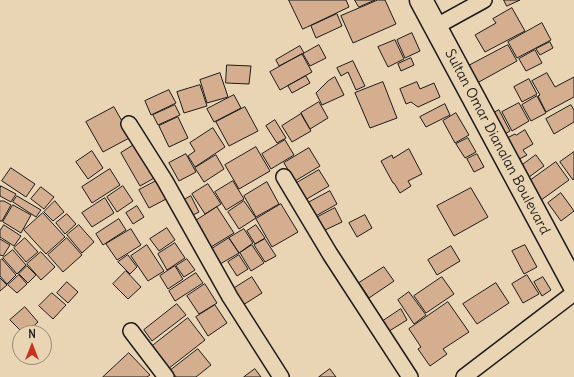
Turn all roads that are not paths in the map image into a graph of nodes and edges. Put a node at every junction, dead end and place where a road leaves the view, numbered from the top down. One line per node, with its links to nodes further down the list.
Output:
1 (420, 0): 3 (main road, Sultan Omar Dianalan Boulevard)
2 (484, 0): 3 (street)
3 (435, 27): 6 (main road, Sultan Omar Dianalan Boulevard)
4 (129, 124): 10 (street)
5 (284, 177): 11 (street)
6 (574, 285)
7 (574, 293): 12 (street)
8 (131, 331): 9 (street)
9 (166, 377)
10 (281, 377)
11 (410, 377)
12 (464, 377)

